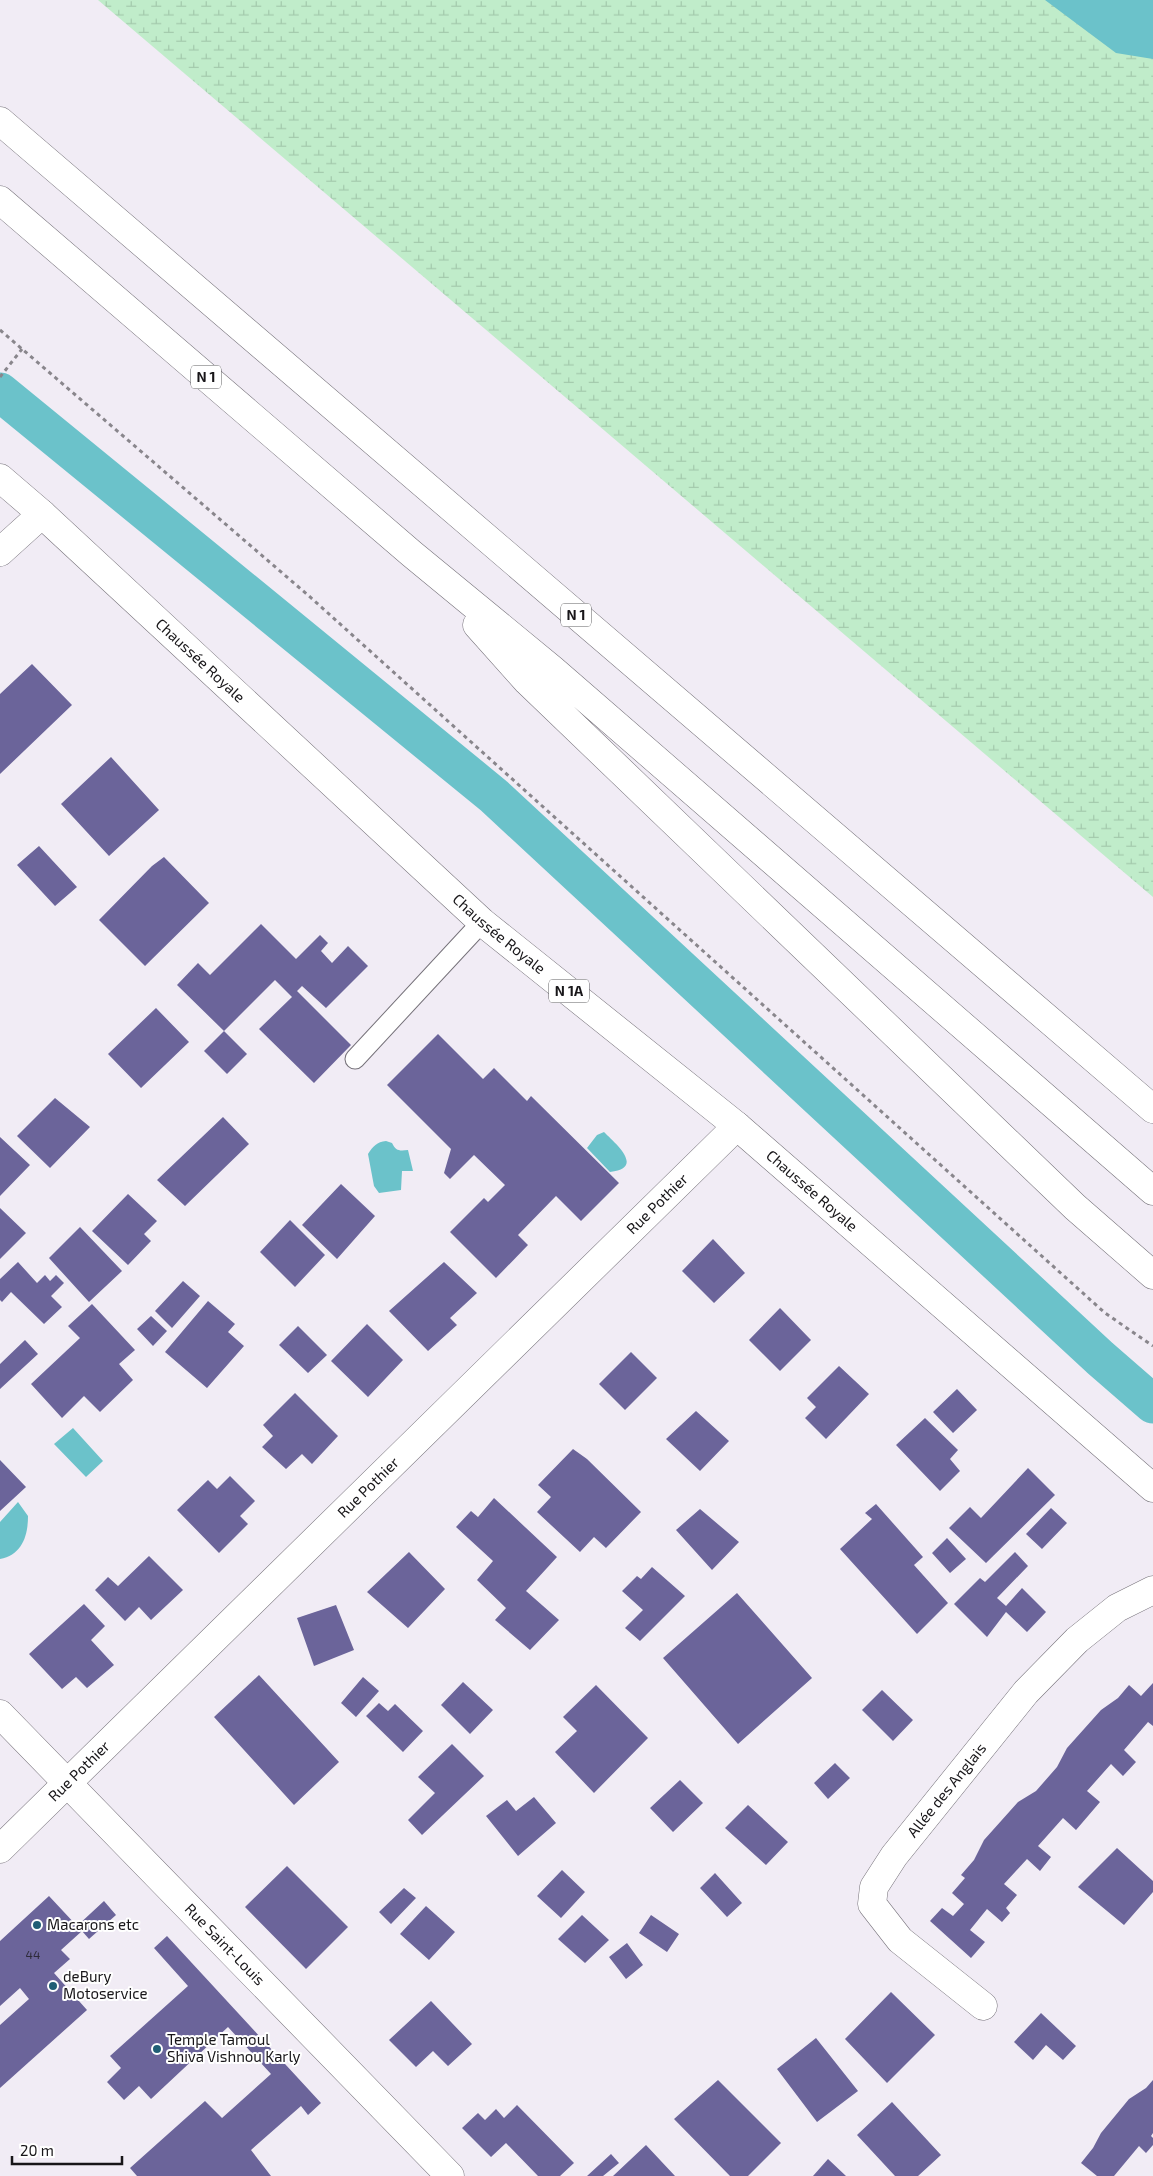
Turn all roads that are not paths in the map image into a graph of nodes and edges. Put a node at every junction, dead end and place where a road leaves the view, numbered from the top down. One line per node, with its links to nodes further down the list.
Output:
1 (0, 121): 9 (main road, N 1)
2 (0, 200): 6 (main road, N 1)
3 (0, 478): 4 (main road, Chaussée Royale / N 1A)
4 (42, 514): 5 (main road); 7 (main road, Chaussée Royale / N 1A)
5 (0, 552)
6 (412, 554): 11 (main road, N 1); 12 (main road)
7 (482, 922): 8 (lane); 10 (main road, Chaussée Royale / N 1A)
8 (355, 1059)
9 (1153, 1109)
10 (737, 1126): 13 (main road, Chaussée Royale / N 1A); 16 (main road, Rue Pothier)
11 (1153, 1192)
12 (1153, 1275)
13 (1153, 1488)
14 (1153, 1590): 18 (main road, Allée des Anglais)
15 (0, 1714): 16 (main road, Rue Saint-Louis)
16 (69, 1783): 17 (main road, Rue Pothier); 19 (main road, Rue Saint-Louis)
17 (0, 1849)
18 (983, 2006)
19 (450, 2176)

